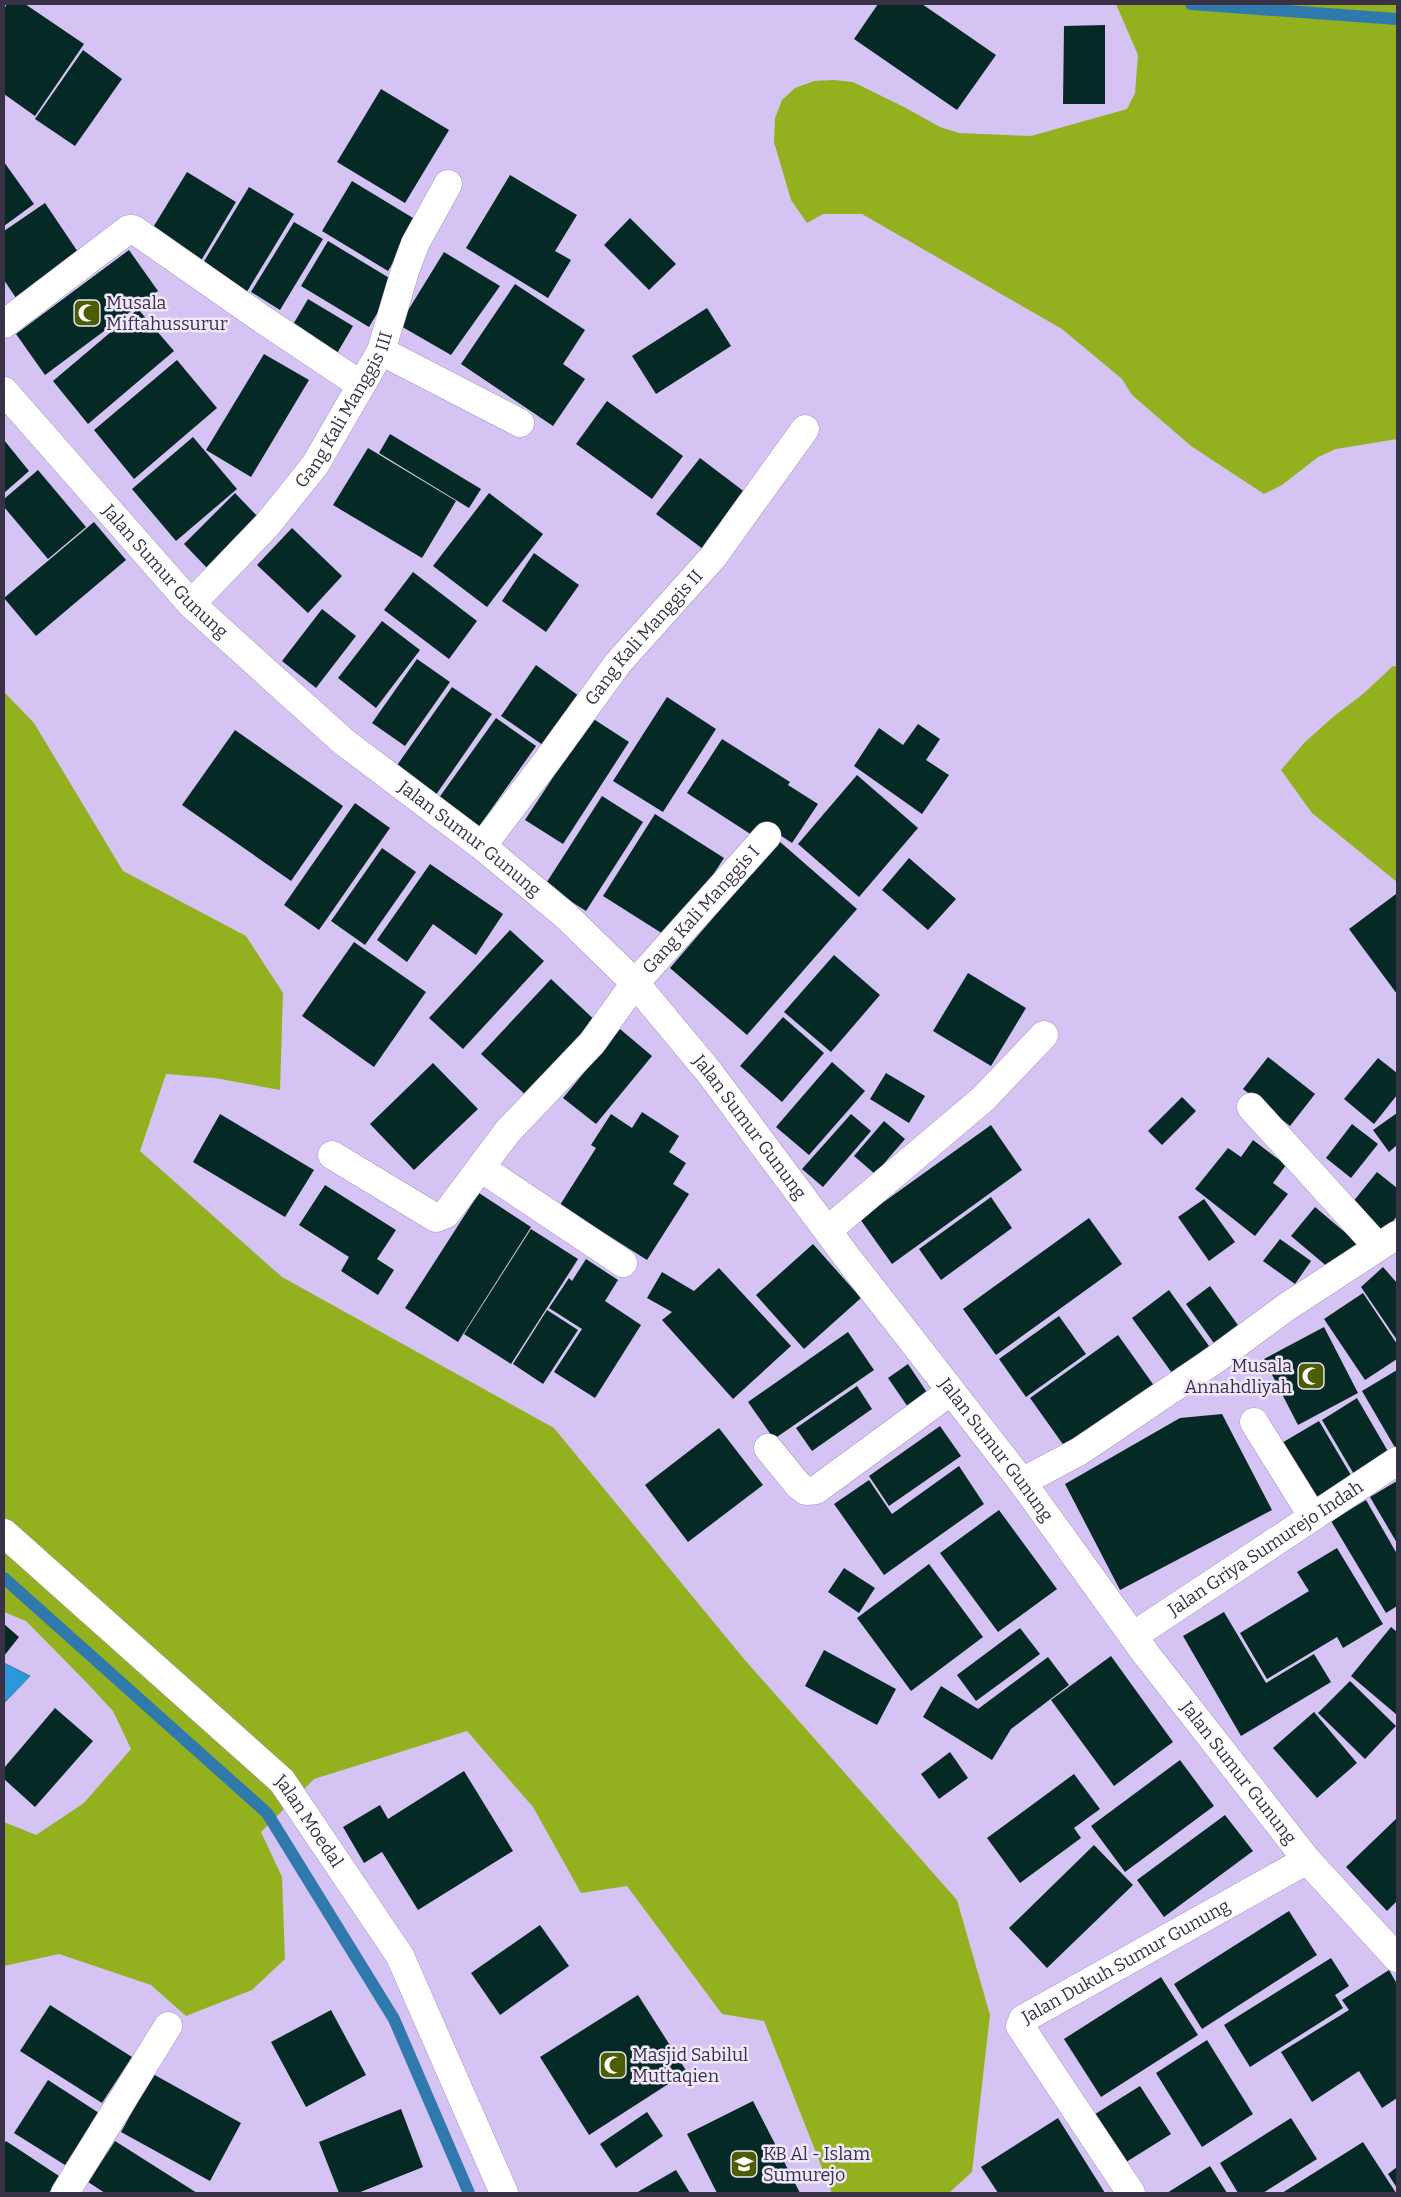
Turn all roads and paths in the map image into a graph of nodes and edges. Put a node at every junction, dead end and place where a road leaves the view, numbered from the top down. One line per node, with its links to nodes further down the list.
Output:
1 (448, 184): 3 (street, Gang Kali Manggis III)
2 (4, 324): 4 (street)
3 (381, 351): 4 (street, Gang Kali Manggis III); 6 (street)
4 (361, 384): 8 (street, Gang Kali Manggis III)
5 (4, 391): 8 (street, Jalan Sumur Gunung)
6 (520, 423)
7 (805, 429): 10 (street, Gang Kali Manggis II)
8 (191, 604): 10 (street, Jalan Sumur Gunung)
9 (767, 836): 11 (street, Gang Kali Manggis I)
10 (482, 846): 11 (street, Jalan Sumur Gunung)
11 (635, 983): 15 (street, Gang Kali Manggis I); 16 (street, Jalan Sumur Gunung)
12 (1044, 1035): 16 (street)
13 (1251, 1107): 17 (street)
14 (332, 1155): 15 (street, Gang Kali Manggis I)
15 (481, 1168): 18 (street)
16 (828, 1230): 19 (street, Jalan Sumur Gunung)
17 (1388, 1241): 23 (street)
18 (623, 1263)
19 (951, 1391): 21 (street); 23 (street, Jalan Sumur Gunung)
20 (1254, 1422): 24 (street)
21 (768, 1448)
22 (1397, 1461): 24 (street, Jalan Griya Sumurejo Indah)
23 (1022, 1482): 26 (street, Jalan Sumur Gunung)
24 (1313, 1517): 26 (street, Jalan Griya Sumurejo Indah)
25 (4, 1533): 31 (street, Jalan Moedal)
26 (1133, 1636): 27 (street, Jalan Sumur Gunung)
27 (1306, 1860): 28 (street, Jalan Sumur Gunung); 32 (street, Jalan Dukuh Sumur Gunung)
28 (1392, 1942)
29 (168, 2026): 30 (street)
30 (65, 2193)
31 (504, 2193)
32 (1131, 2193)

